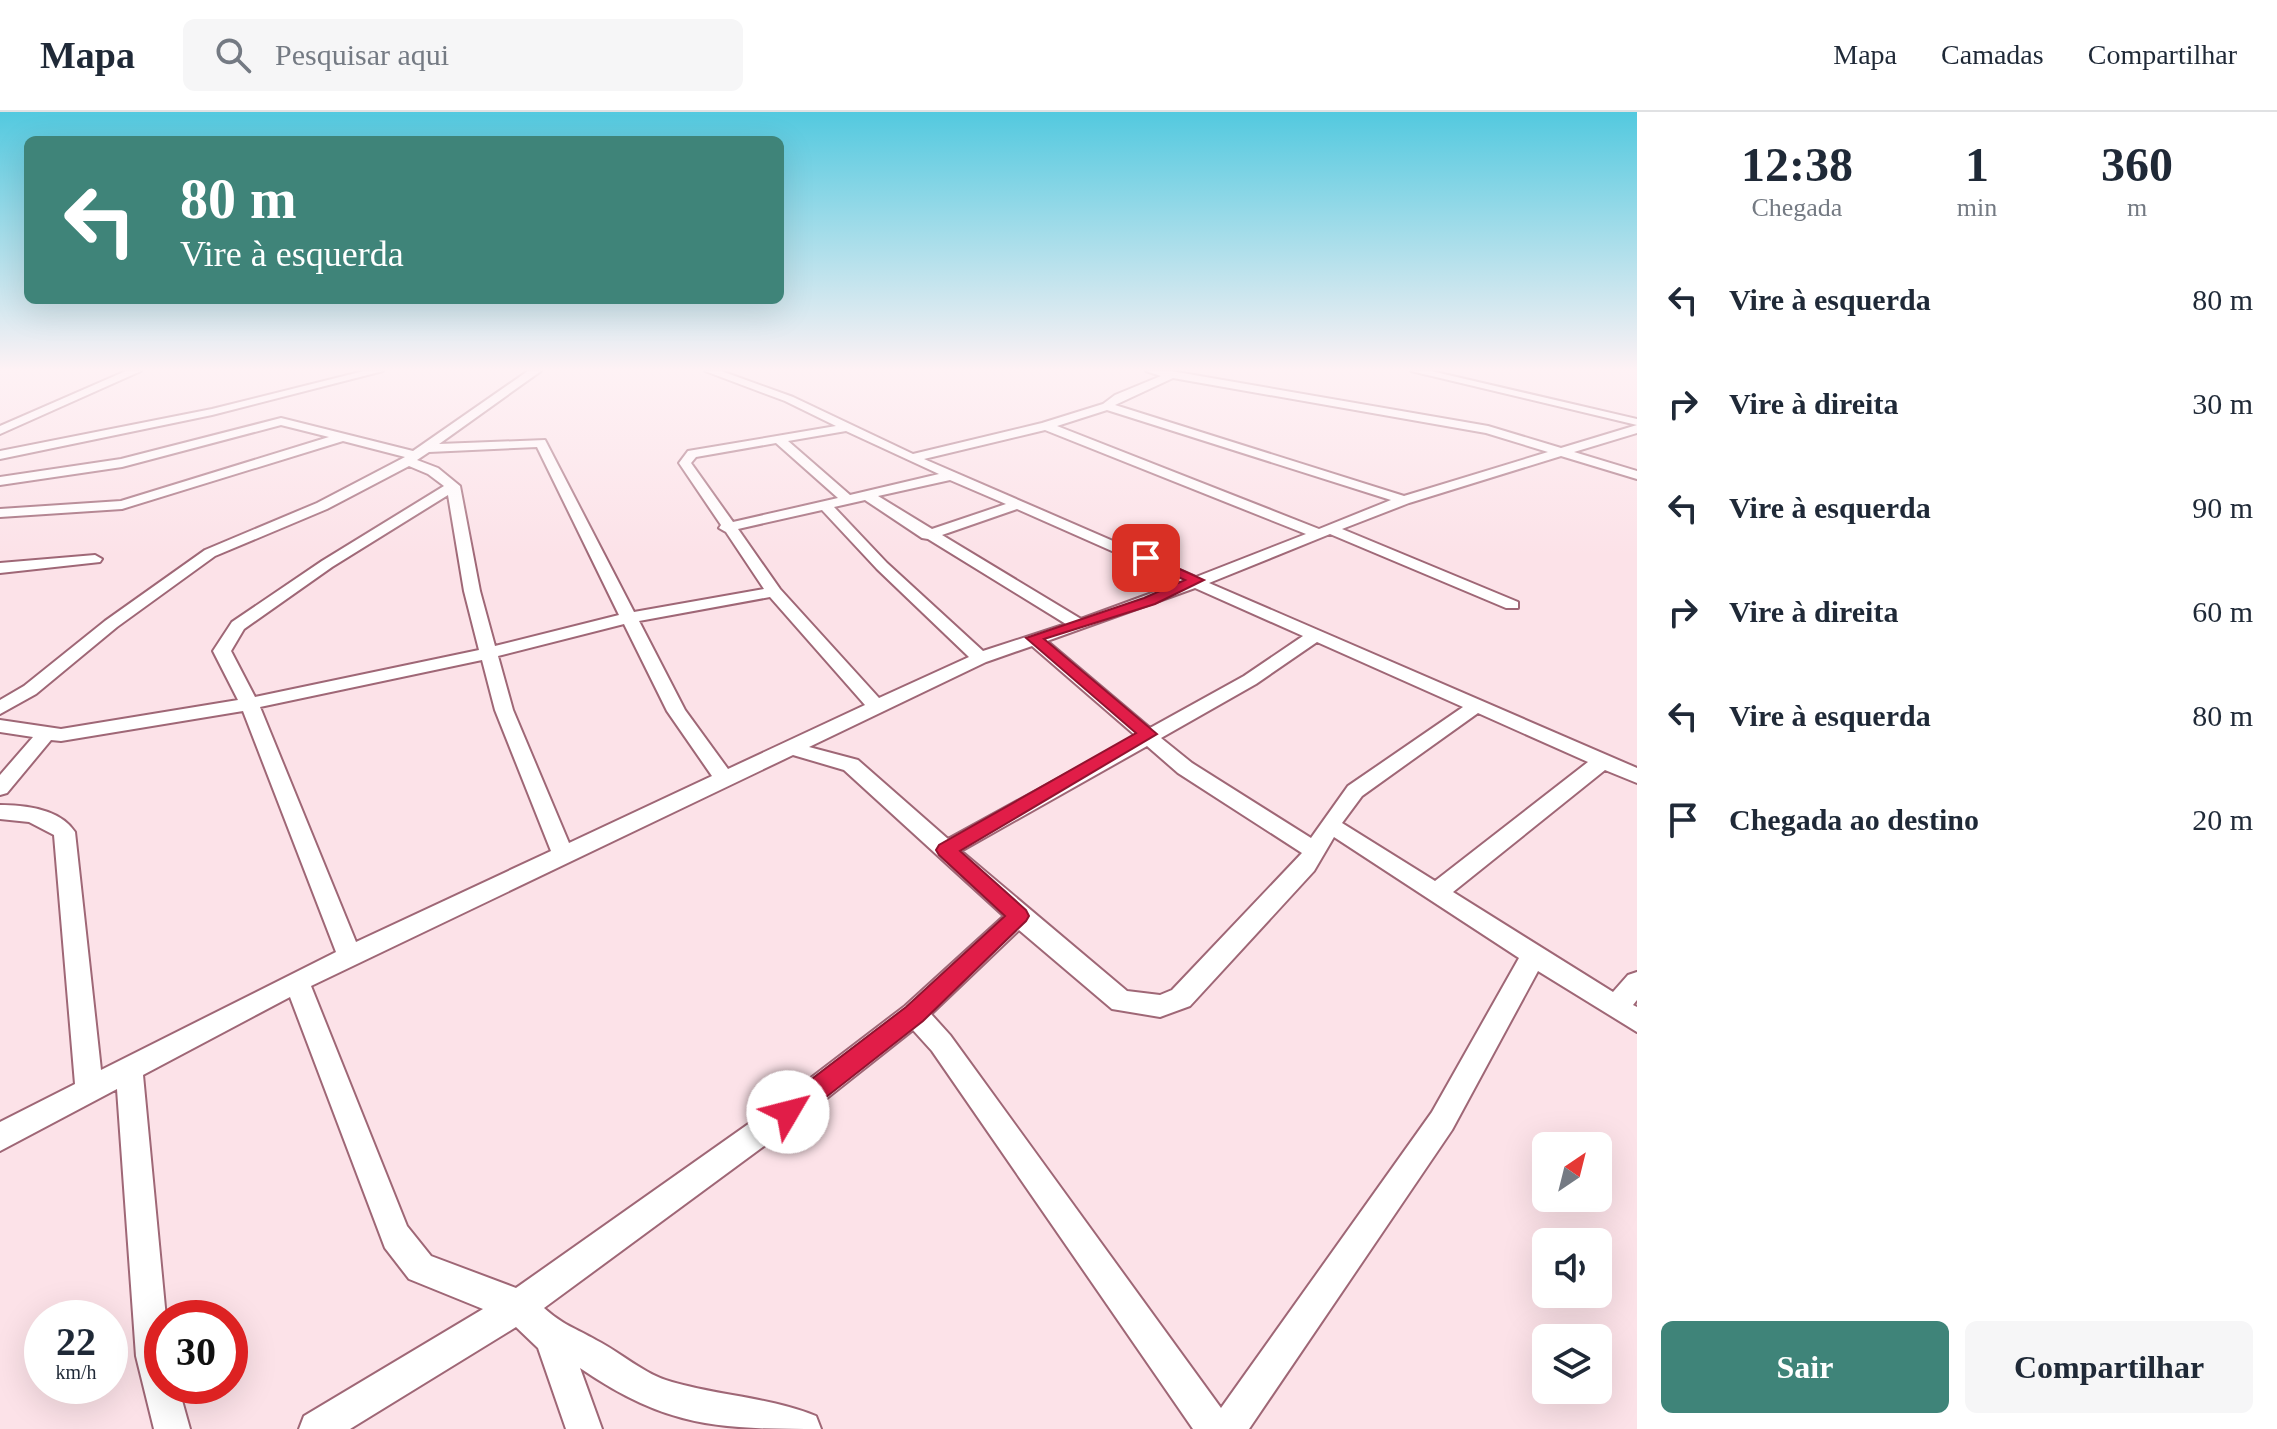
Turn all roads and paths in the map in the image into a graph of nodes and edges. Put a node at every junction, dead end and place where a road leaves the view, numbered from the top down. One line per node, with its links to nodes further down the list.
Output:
1 (108, 432): 15 (street)
2 (231, 432): 20 (street)
3 (325, 432): 12 (street)
4 (447, 432): 16 (street)
5 (817, 432): 13 (street)
6 (860, 432): 17 (street)
7 (1019, 432): 17 (street)
8 (1063, 432): 29 (street)
9 (1191, 432): 23 (street)
10 (1497, 432): 14 (street)
11 (1627, 432): 14 (street)
12 (342, 437): 16 (street); 27 (street)
13 (778, 439): 24 (street); 28 (street)
14 (1568, 453): 19 (street); 23 (street)
15 (0, 455)
16 (417, 455): 21 (street); 36 (street); 45 (street)
17 (912, 458): 18 (street)
18 (953, 475): 22 (street); 25 (street)
19 (1637, 475)
20 (0, 481)
21 (453, 486): 40 (street); 42 (street)
22 (868, 496): 24 (street); 30 (street)
23 (1404, 500): 29 (street)
24 (849, 501): 26 (street)
25 (1020, 504): 30 (street); 33 (street)
26 (826, 506): 28 (street); 41 (street)
27 (0, 513)
28 (726, 528): 34 (street)
29 (1324, 531): 33 (street); 35 (street)
30 (927, 535): 37 (street)
31 (95, 559): 32 (street)
32 (4, 570)
33 (1197, 580): 37 (street); 38 (street)
34 (774, 592): 36 (street); 44 (street)
35 (1512, 605)
36 (626, 618): 40 (street); 54 (street)
37 (1078, 624): 39 (street)
38 (1317, 634): 43 (street); 48 (street)
39 (1033, 638): 41 (street); 48 (street)
40 (489, 653): 42 (street); 60 (street)
41 (980, 658): 44 (street)
42 (249, 704): 49 (street); 64 (street)
43 (1477, 705): 51 (street); 57 (street)
44 (876, 706): 47 (street)
45 (0, 708)
46 (0, 726): 49 (street)
47 (838, 727): 50 (street); 52 (street)
48 (1148, 734): 58 (street); 59 (street)
49 (45, 735): 55 (street)
50 (789, 747): 52 (street); 54 (street)
51 (1603, 761): 53 (street); 61 (street)
52 (851, 765): 58 (street)
53 (1637, 776)
54 (725, 779): 60 (street)
55 (0, 788)
56 (0, 812): 71 (street)
57 (1330, 825): 59 (street); 61 (street)
58 (946, 850): 62 (street)
59 (1316, 851): 62 (street)
60 (563, 855): 64 (street)
61 (1436, 893): 63 (street)
62 (1019, 916): 68 (street)
63 (1534, 955): 67 (street); 80 (street)
64 (350, 957): 65 (street)
65 (297, 981): 70 (street); 73 (street)
66 (1637, 982): 67 (street)
67 (1615, 1007): 69 (street)
68 (914, 1014): 73 (street); 79 (street)
69 (1637, 1021)
70 (129, 1067): 71 (street); 75 (street)
71 (89, 1088): 72 (street)
72 (0, 1137)
73 (519, 1306): 74 (street); 76 (street)
74 (551, 1337): 77 (street); 78 (street)
75 (172, 1429)
76 (317, 1429)
77 (584, 1429)
78 (803, 1429)
79 (1214, 1429)
80 (1228, 1429)

